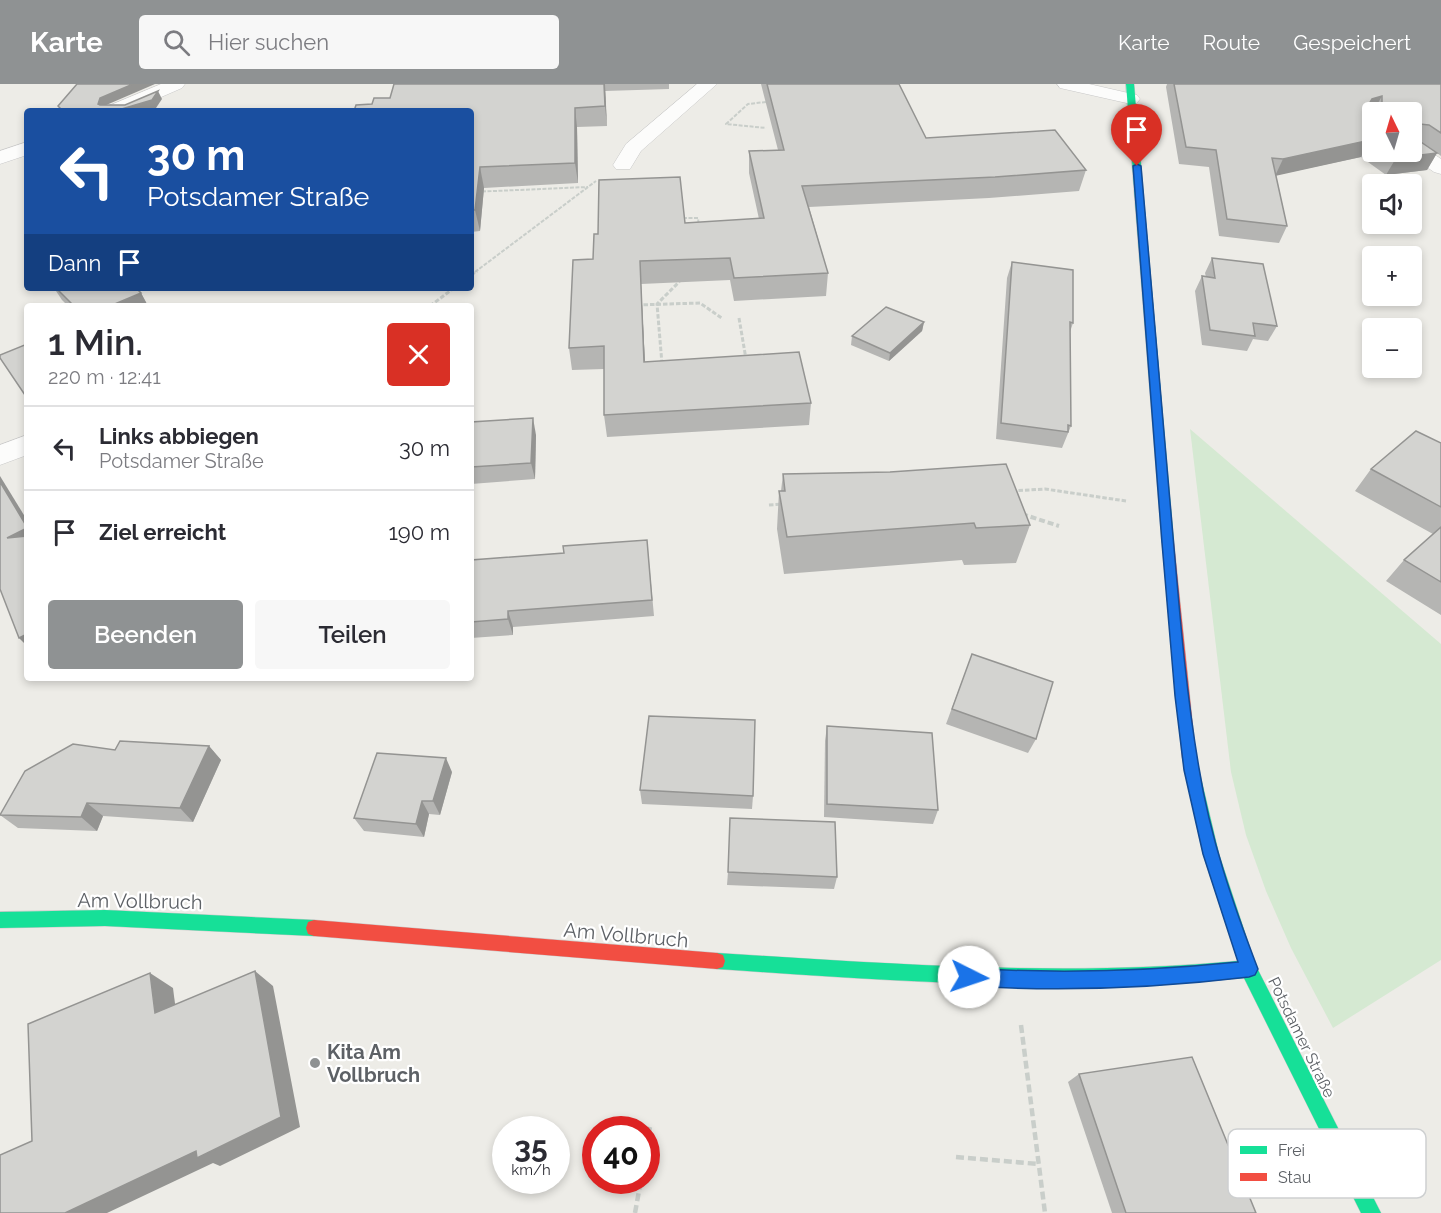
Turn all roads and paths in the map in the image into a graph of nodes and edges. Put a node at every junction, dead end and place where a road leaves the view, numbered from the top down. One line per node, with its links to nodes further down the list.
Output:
1 (176, 84): 6 (street)
2 (708, 84): 11 (street)
3 (1066, 84): 4 (street)
4 (1131, 91): 32 (street, Potsdamer Straße)
5 (766, 102): 7 (path)
6 (120, 108)
7 (766, 128)
8 (24, 149): 10 (street)
9 (1422, 155): 12 (street)
10 (0, 159)
11 (623, 163): 13 (path)
12 (1441, 168)
13 (589, 186): 14 (path); 17 (path)
14 (474, 192)
15 (682, 218): 16 (path)
16 (700, 228)
17 (474, 273)
18 (678, 273): 21 (path)
19 (450, 291): 20 (path)
20 (434, 303)
21 (657, 304): 22 (path); 24 (path); 26 (path)
22 (637, 305)
23 (739, 318): 25 (path)
24 (723, 319)
25 (747, 367)
26 (662, 371)
27 (24, 445): 28 (street)
28 (0, 456)
29 (1010, 491): 32 (path)
30 (792, 504): 31 (path)
31 (769, 505)
32 (1165, 507): 36 (street, Potsdamer Straße)
33 (1019, 513): 34 (path)
34 (1059, 526)
35 (0, 920): 37 (street, Am Vollbruch)
36 (1249, 969): 37 (street, Am Vollbruch); 38 (street, Potsdamer Straße)
37 (1015, 980): 40 (path)
38 (1329, 1129)
39 (956, 1157): 40 (path)
40 (1038, 1164): 44 (path)
41 (638, 1194): 43 (path)
42 (1364, 1198): 45 (street, Potsdamer Straße)
43 (635, 1213)
44 (1045, 1213)
45 (1371, 1213)

